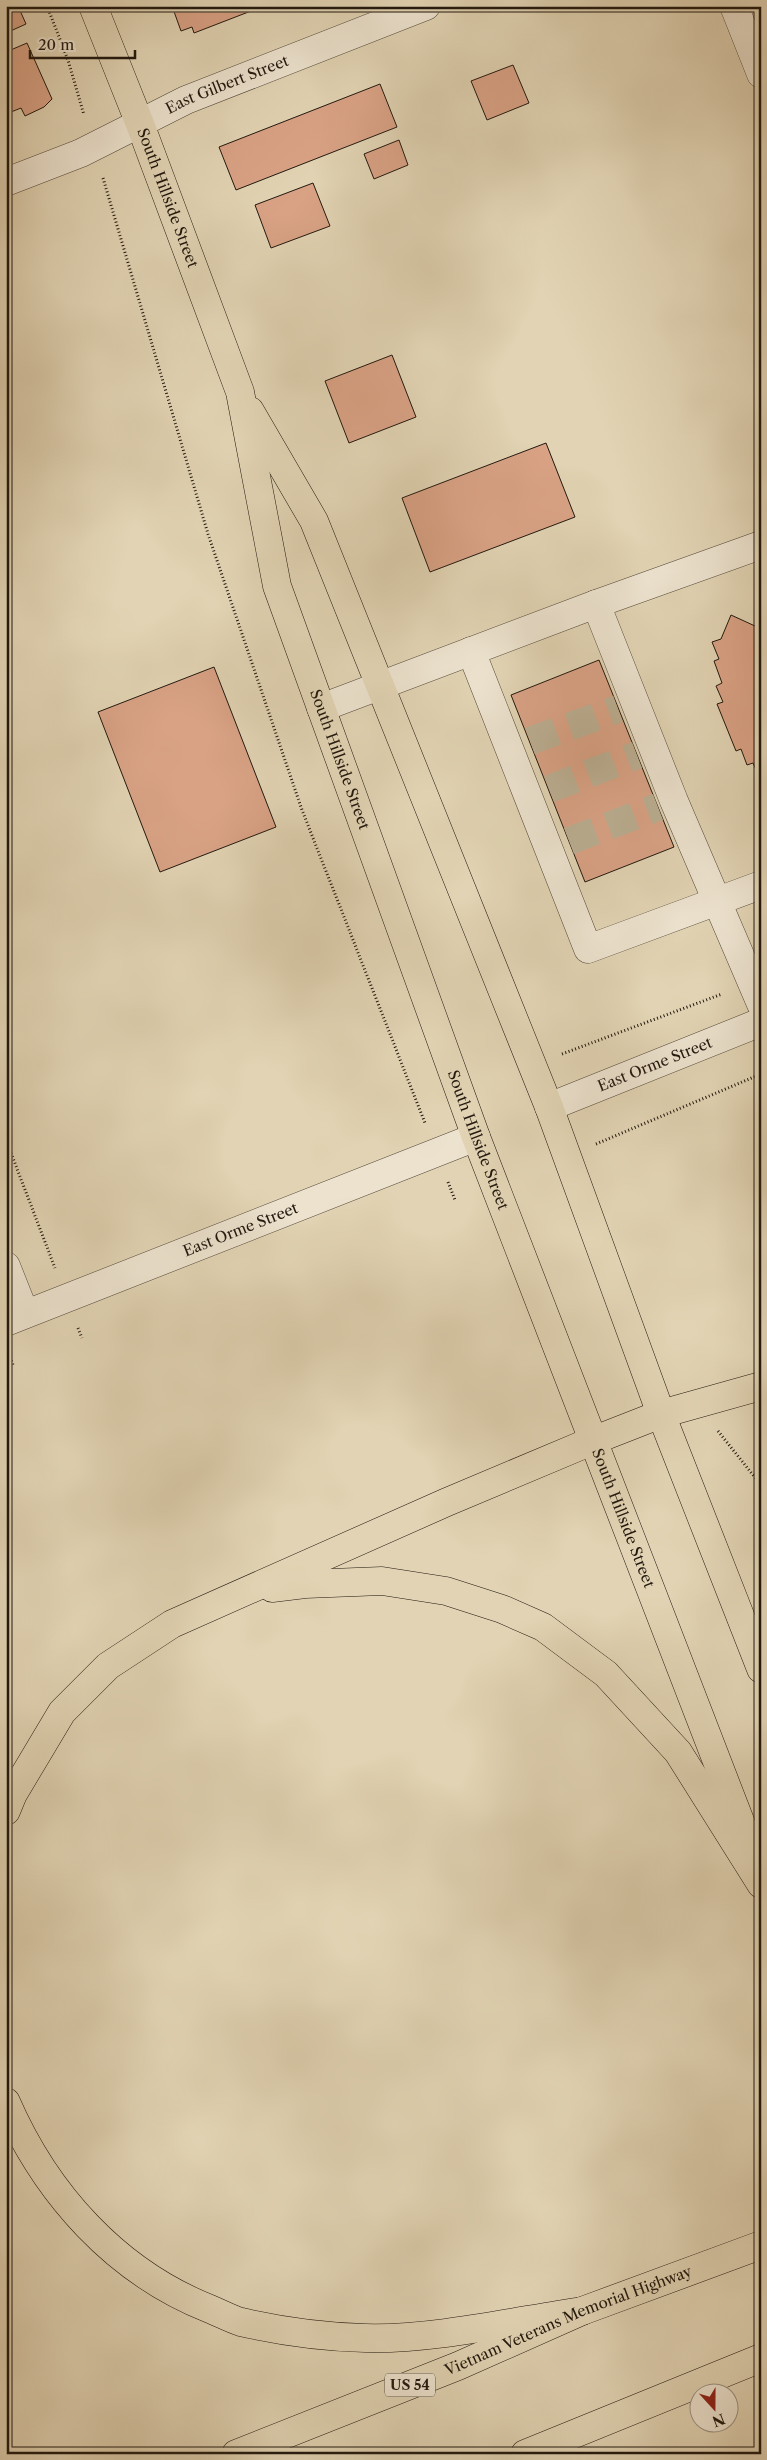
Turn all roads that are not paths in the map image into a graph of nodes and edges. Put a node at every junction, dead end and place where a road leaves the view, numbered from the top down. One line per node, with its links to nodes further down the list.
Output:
1 (93, 6): 5 (main road, South Hillside Street)
2 (426, 6): 5 (street, East Gilbert Street)
3 (734, 6): 4 (street)
4 (761, 74)
5 (140, 124): 6 (street, East Gilbert Street); 7 (main road, South Hillside Street)
6 (6, 182)
7 (240, 392): 11 (main road, South Hillside Street); 12 (main road, South Hillside Street)
8 (761, 545): 9 (street)
9 (596, 604): 10 (street); 14 (street)
10 (471, 652): 11 (street); 14 (street)
11 (380, 685): 12 (street); 17 (main road, South Hillside Street)
12 (321, 708): 18 (main road, South Hillside Street)
13 (761, 884): 14 (street)
14 (717, 901): 15 (street)
15 (756, 993)
16 (761, 1022): 17 (street, East Orme Street)
17 (549, 1108): 22 (main road, South Hillside Street)
18 (476, 1137): 20 (street, East Orme Street); 23 (main road, South Hillside Street)
19 (6, 1266): 20 (street)
20 (16, 1318)
21 (761, 1386): 22 (main road)
22 (661, 1414): 23 (main road); 25 (main road, South Hillside Street)
23 (592, 1441): 24 (main road); 27 (main road, South Hillside Street)
24 (227, 1599): 26 (main road); 28 (main road)
25 (761, 1668)
26 (6, 1811)
27 (761, 1875)
28 (761, 1884)
29 (6, 2102): 31 (main road)
30 (761, 2245): 31 (main road, Vietnam Veterans Memorial Highway / US 54)
31 (582, 2311): 33 (main road, Vietnam Veterans Memorial Highway / US 54)
32 (761, 2358): 34 (main road)
33 (236, 2454)
34 (525, 2454)

